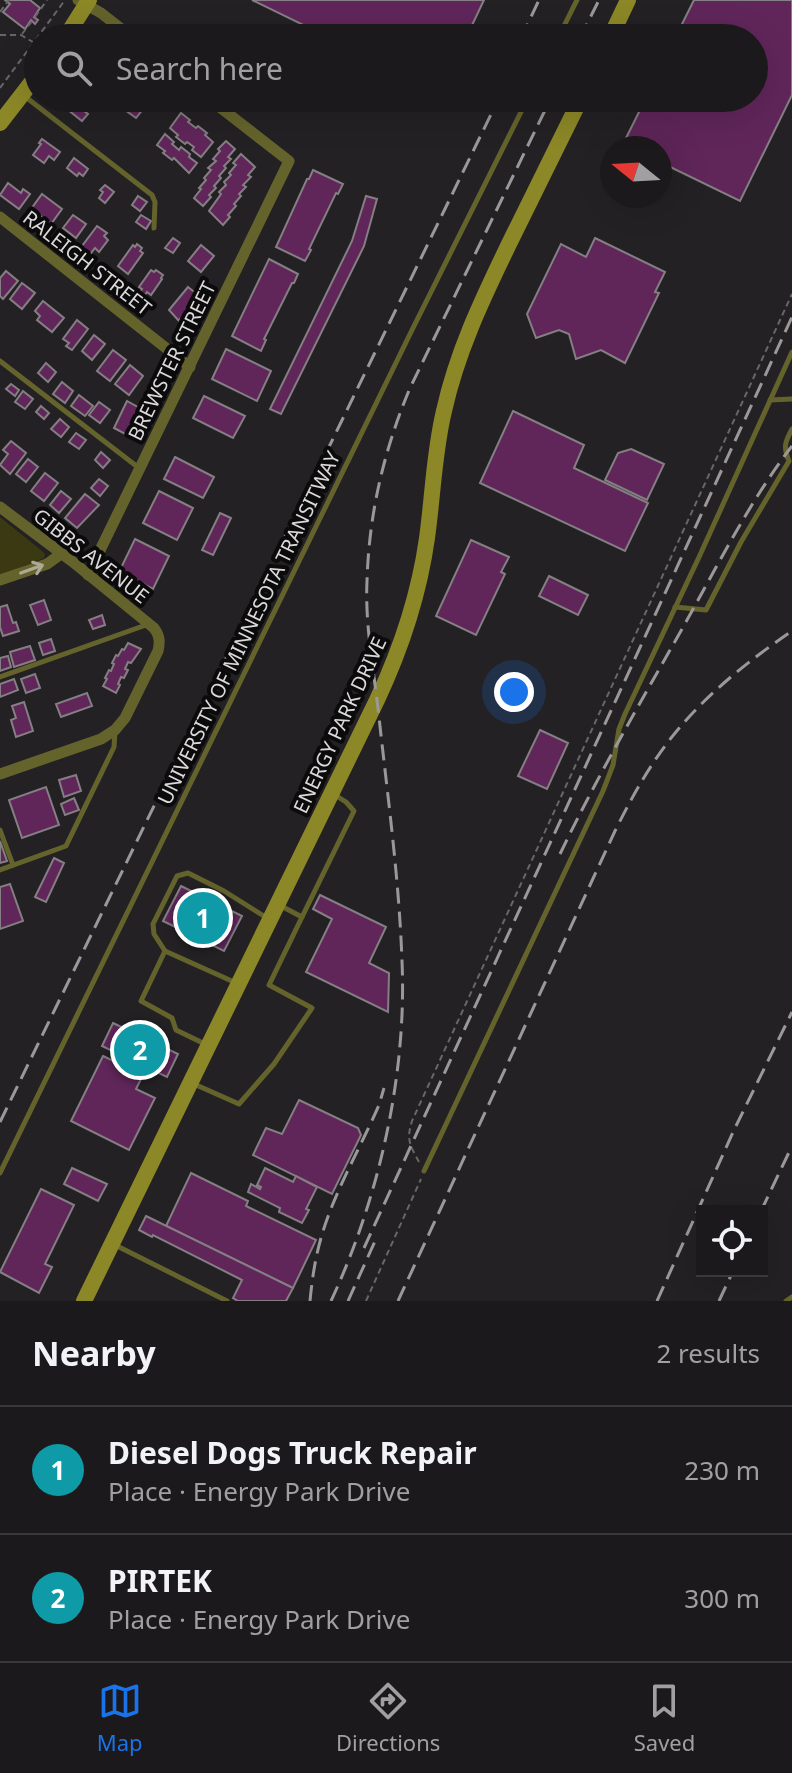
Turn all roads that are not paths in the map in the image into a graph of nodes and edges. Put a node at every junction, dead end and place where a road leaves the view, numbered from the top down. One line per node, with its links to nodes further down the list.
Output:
1 (577, 0): 6 (lane)
2 (628, 0): 7 (street)
3 (84, 2): 4 (street); 5 (street)
4 (72, 24)
5 (115, 24)
6 (565, 24)
7 (617, 24)
8 (23, 94): 13 (street)
9 (46, 112): 15 (lane)
10 (226, 112): 18 (street, BREWSTER STREET)
11 (521, 112): 44 (lane, UNIVERSITY OF MINNESOTA TRANSITWAY)
12 (574, 112): 32 (street, ENERGY PARK DRIVE)
13 (0, 123)
14 (0, 217): 18 (street, RALEIGH STREET)
15 (154, 228)
16 (792, 352): 20 (lane)
17 (0, 361): 22 (lane)
18 (190, 367): 22 (street, BREWSTER STREET)
19 (792, 399): 20 (lane)
20 (770, 400): 27 (lane)
21 (792, 429): 27 (lane)
22 (140, 468): 25 (street, BREWSTER STREET)
23 (0, 507): 24 (street, GIBBS AVENUE)
24 (61, 554): 25 (street, GIBBS AVENUE); 26 (street, one-way to 24)
25 (88, 575): 28 (street, GIBBS AVENUE)
26 (0, 580)
27 (675, 607): 43 (lane)
28 (148, 624): 29 (lane); 30 (street, GIBBS AVENUE)
29 (0, 677)
30 (115, 730): 31 (street); 34 (lane)
31 (0, 774)
32 (331, 792): 36 (street, ENERGY PARK DRIVE); 37 (lane)
33 (0, 830): 34 (lane)
34 (13, 865): 35 (lane)
35 (0, 870)
36 (277, 903): 37 (lane); 38 (street, ENERGY PARK DRIVE)
37 (302, 917): 42 (lane)
38 (269, 919): 39 (lane); 40 (street, ENERGY PARK DRIVE)
39 (165, 951): 40 (lane); 41 (lane)
40 (238, 984): 41 (street, ENERGY PARK DRIVE)
41 (208, 1045): 42 (street, ENERGY PARK DRIVE)
42 (190, 1082): 45 (street, ENERGY PARK DRIVE)
43 (424, 1171)
44 (0, 1173)
45 (111, 1243): 47 (street, ENERGY PARK DRIVE); 48 (lane)
46 (792, 1297): 49 (lane)
47 (84, 1301)
48 (227, 1301)
49 (786, 1301)

